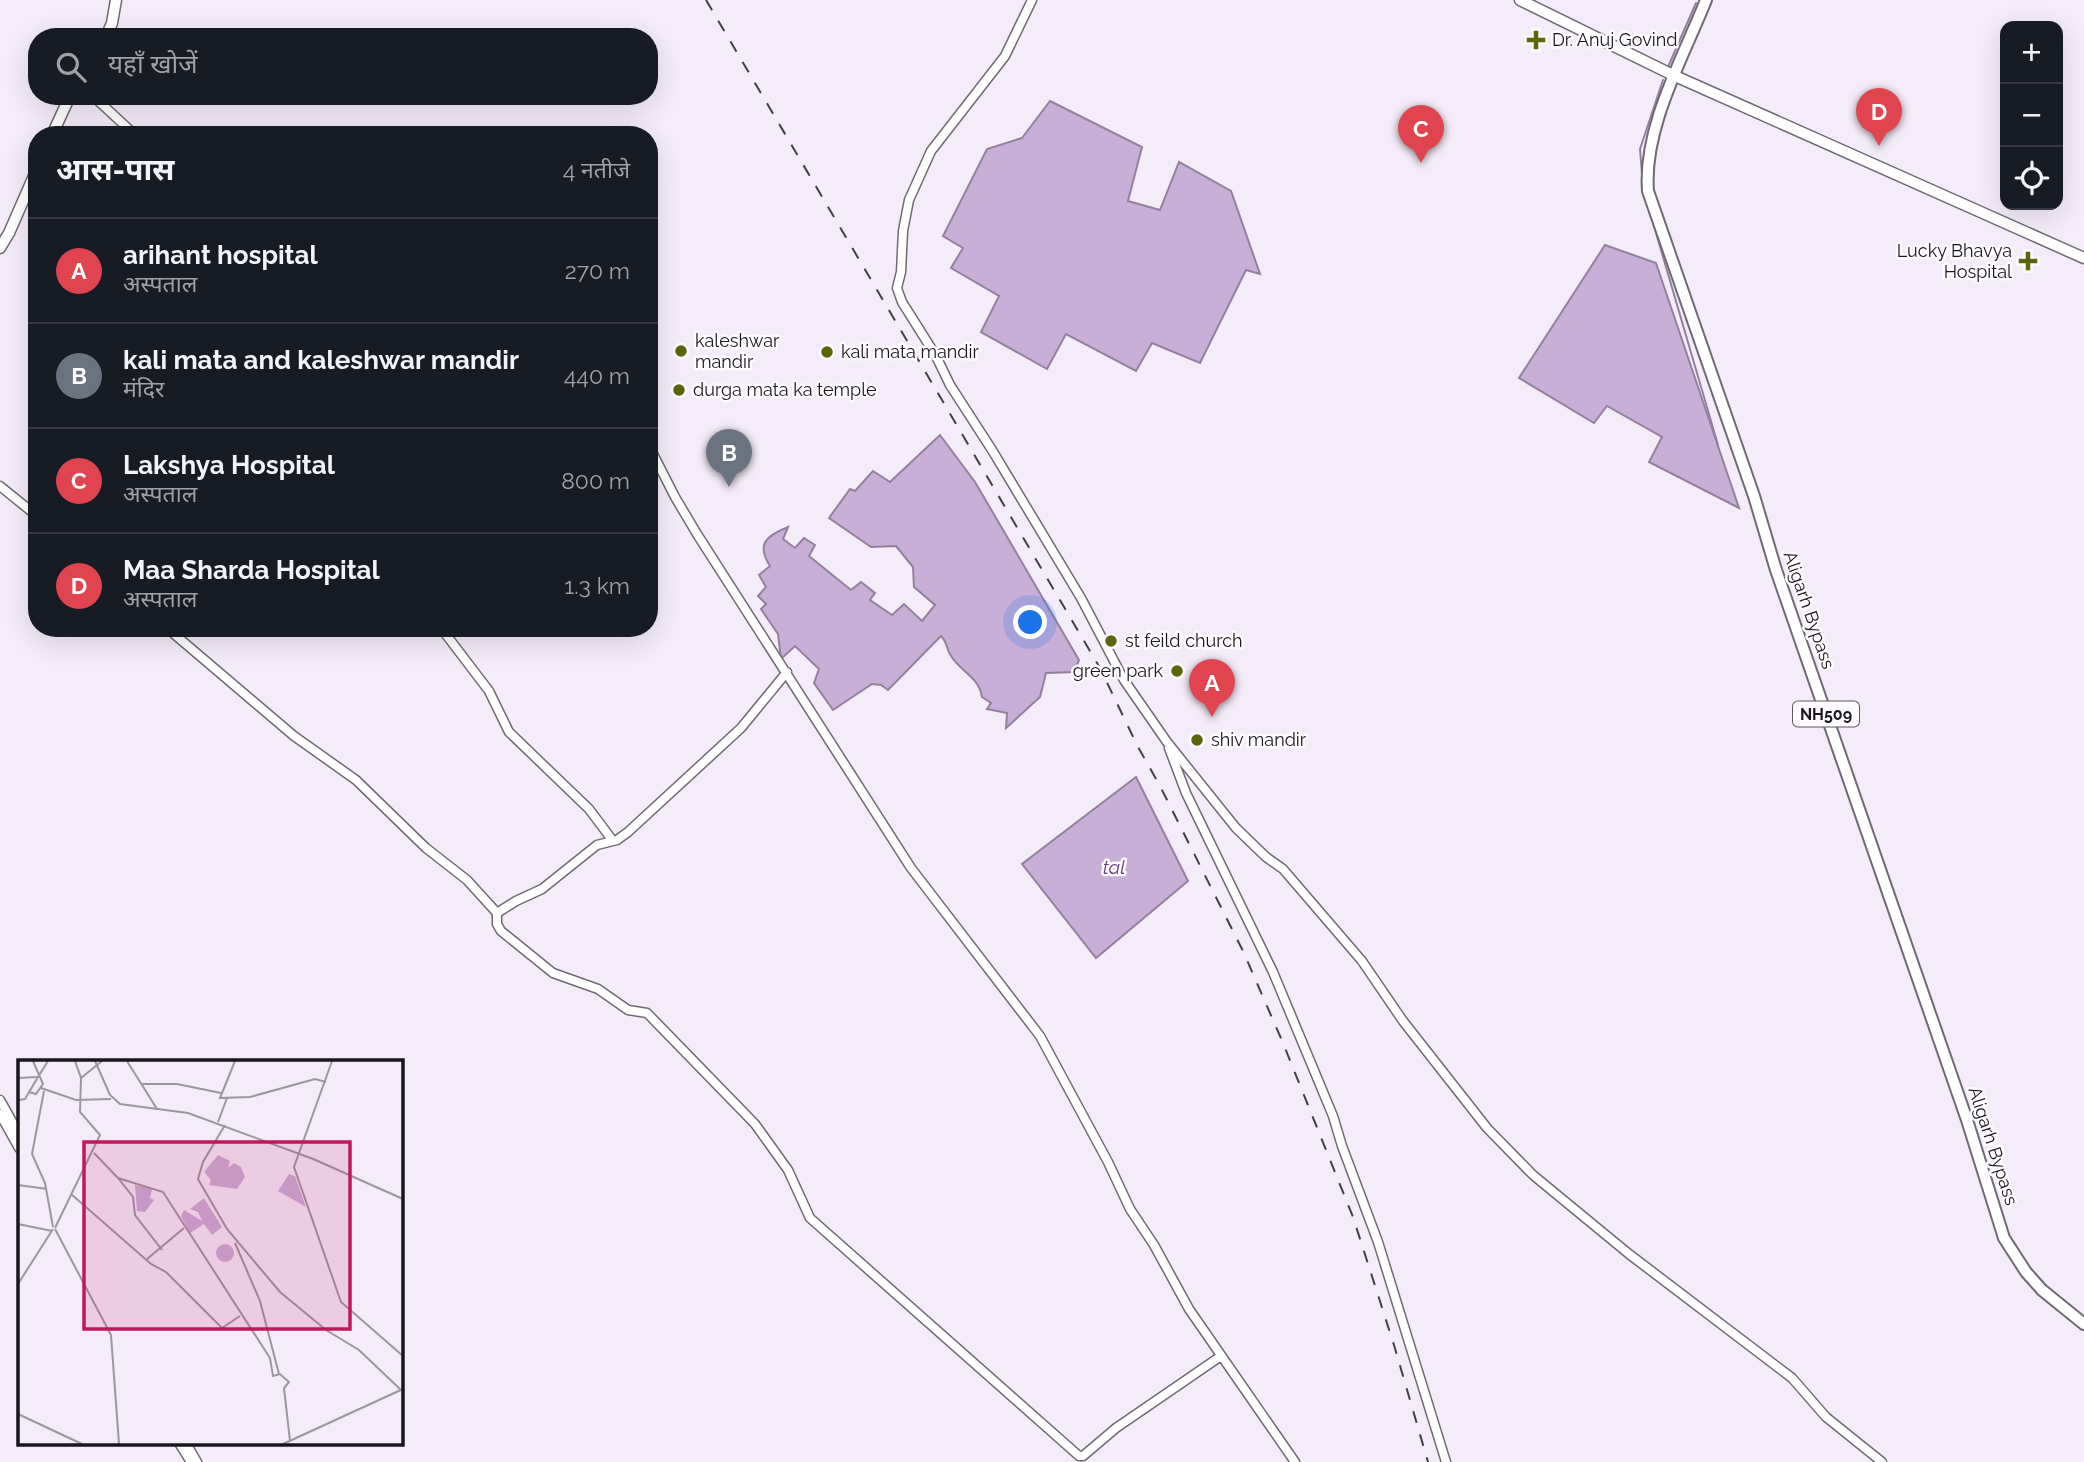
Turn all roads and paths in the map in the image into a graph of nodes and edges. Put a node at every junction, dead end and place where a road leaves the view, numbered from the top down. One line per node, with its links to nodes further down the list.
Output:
1 (116, 0): 7 (main road)
2 (1032, 0): 22 (street)
3 (1509, 0): 6 (main road)
4 (1520, 0): 6 (main road)
5 (1706, 0): 8 (highway, Aligarh Bypass / NH509)
6 (1569, 26): 8 (main road)
7 (110, 28)
8 (1674, 78): 15 (main road); 29 (highway, Aligarh Bypass / NH509)
9 (66, 105): 11 (main road)
10 (103, 105): 12 (street)
11 (56, 126)
12 (125, 126)
13 (28, 190): 14 (main road)
14 (0, 248)
15 (2084, 258)
16 (658, 464): 21 (street)
17 (0, 486): 18 (street)
18 (28, 509)
19 (178, 637): 24 (street)
20 (448, 637): 23 (street)
21 (787, 672): 23 (street); 30 (street)
22 (1167, 742): 36 (street); 37 (street)
23 (613, 841): 24 (street)
24 (497, 913): 30 (street)
25 (0, 1100): 27 (street)
26 (0, 1114): 28 (street)
27 (18, 1132)
28 (18, 1146)
29 (2084, 1324)
30 (1221, 1356): 35 (street)
31 (180, 1444): 33 (street)
32 (187, 1444): 34 (street)
33 (191, 1462)
34 (197, 1462)
35 (1295, 1462)
36 (1446, 1462)
37 (1882, 1462)

